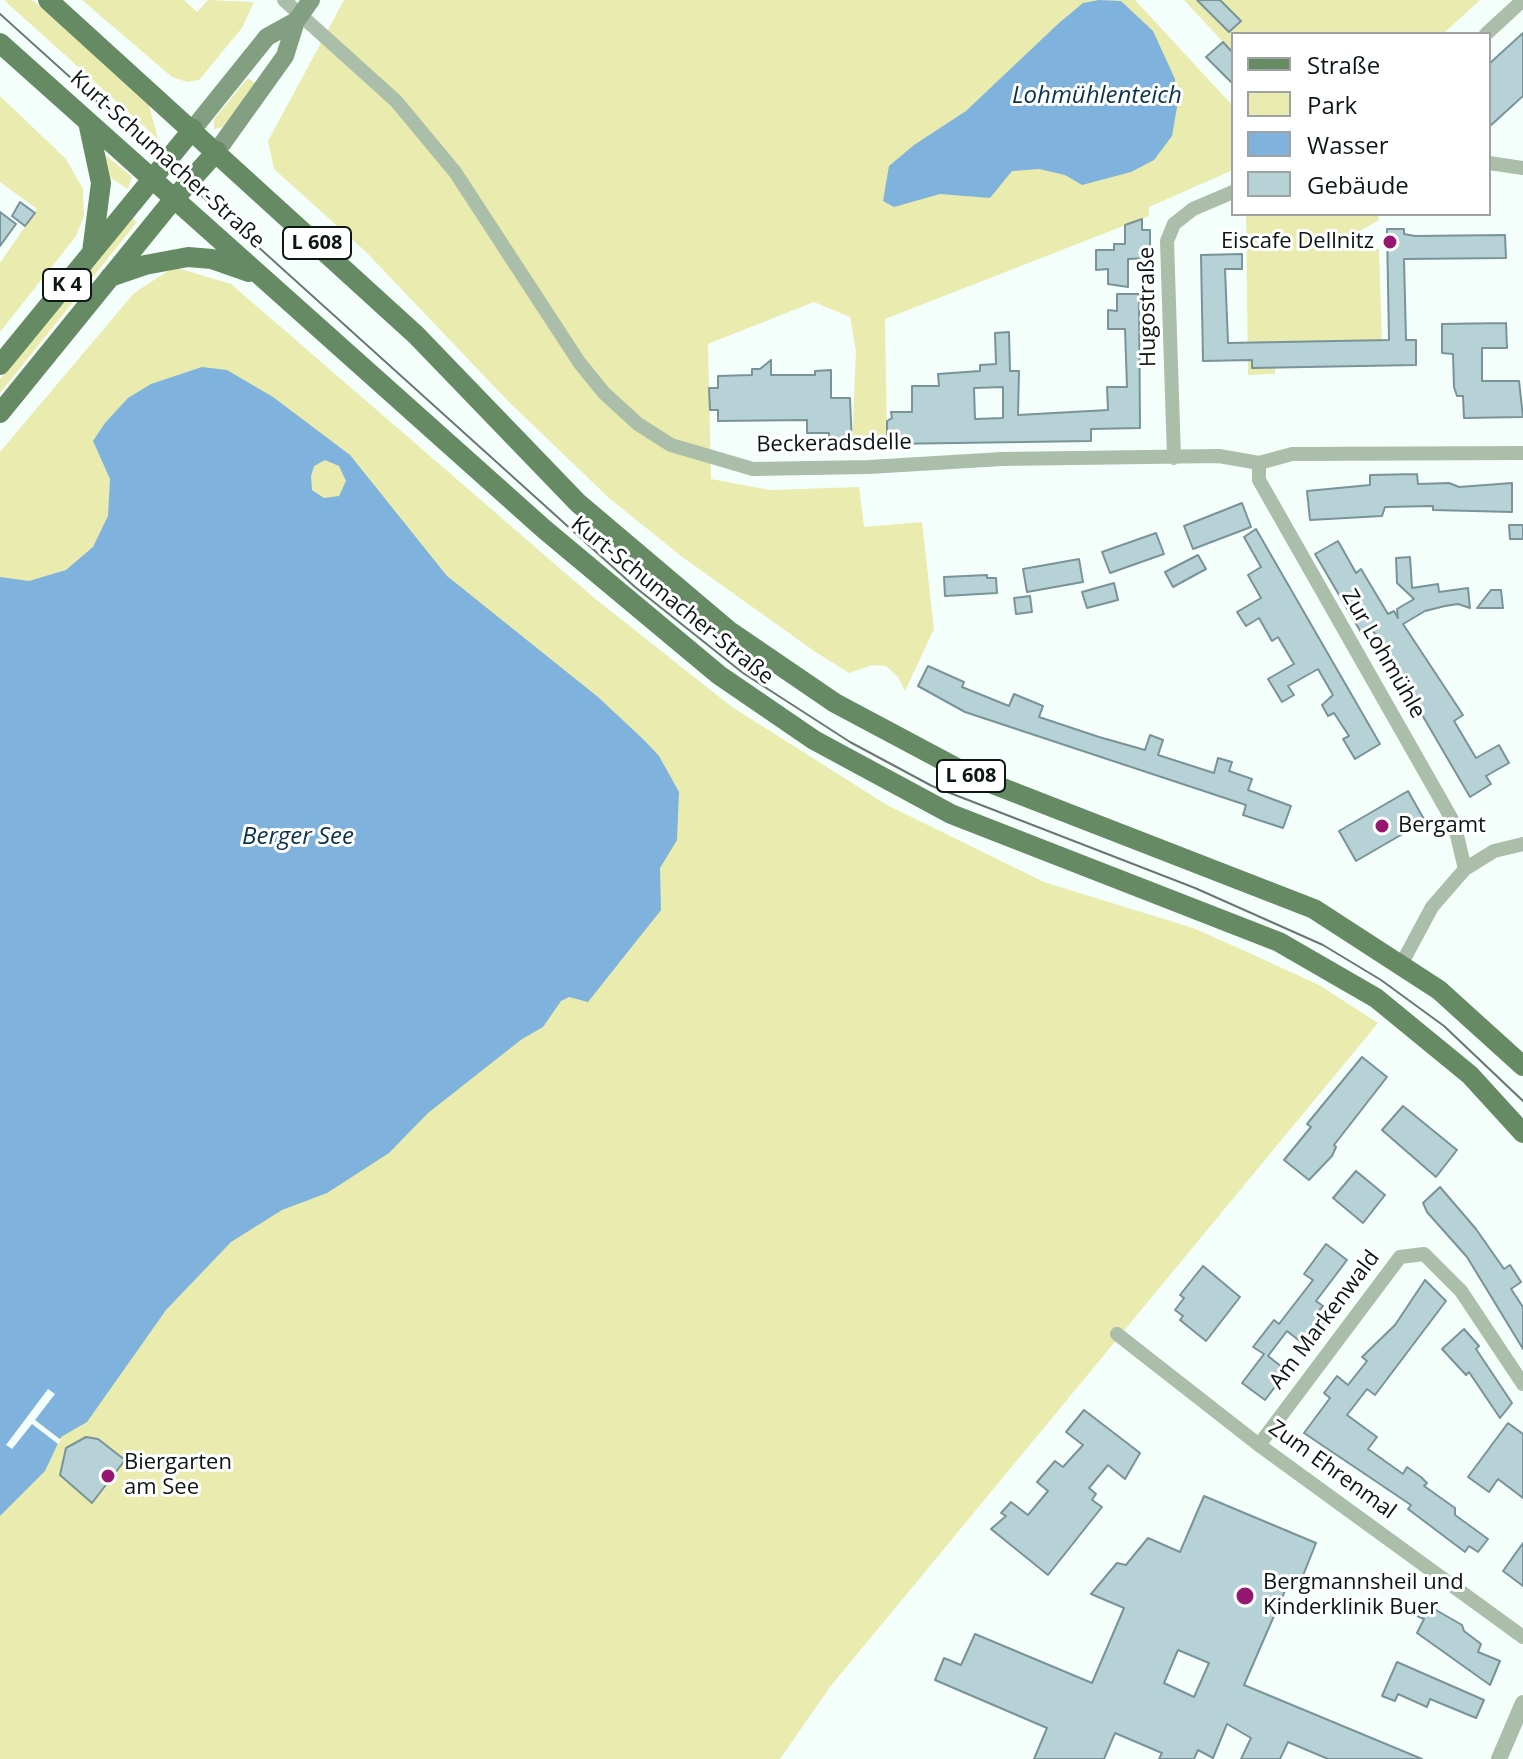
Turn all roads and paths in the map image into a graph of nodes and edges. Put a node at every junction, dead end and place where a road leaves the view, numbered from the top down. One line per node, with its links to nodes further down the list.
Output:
1 (48, 0): 8 (main road, Kurt-Schumacher-Straße / L 608)
2 (284, 0): 4 (street, Beckeradsdelle)
3 (1523, 0): 5 (street)
4 (303, 12): 8 (main road, K 4); 9 (main road, K 4); 21 (street, Beckeradsdelle)
5 (1488, 32)
6 (0, 43): 7 (main road, Kurt-Schumacher-Straße / L 608)
7 (88, 122): 12 (main road, Kurt-Schumacher-Straße / L 608); 15 (main road)
8 (193, 129): 9 (main road, Kurt-Schumacher-Straße / L 608); 12 (main road, K 4)
9 (217, 151): 14 (main road, K 4); 25 (main road, Kurt-Schumacher-Straße / L 608)
10 (1491, 163): 11 (street)
11 (1523, 168)
12 (152, 181): 14 (main road, Kurt-Schumacher-Straße / L 608); 15 (main road, K 4)
13 (1231, 193): 21 (street, Hugostraße)
14 (173, 200): 16 (main road, Kurt-Schumacher-Straße / L 608); 17 (main road, K 4)
15 (91, 256): 18 (main road, K 4)
16 (261, 275): 17 (main road, L 608); 27 (main road, Kurt-Schumacher-Straße / L 608)
17 (110, 277): 19 (main road, K 4)
18 (0, 365)
19 (0, 413)
20 (1523, 453): 22 (street, Beckeradsdelle)
21 (1174, 458): 22 (street, Beckeradsdelle)
22 (1259, 463): 24 (street, Zur Lohmühle)
23 (1523, 844): 24 (street)
24 (1465, 869): 25 (street)
25 (1402, 963): 26 (main road, Kurt-Schumacher-Straße / L 608)
26 (1523, 1066)
27 (1523, 1133)
28 (1117, 1334): 30 (street, Zum Ehrenmal)
29 (1523, 1384): 30 (street, Am Markenwald)
30 (1259, 1445): 31 (street, Zum Ehrenmal)
31 (1523, 1637)
32 (1523, 1703): 33 (street)
33 (1499, 1759)

